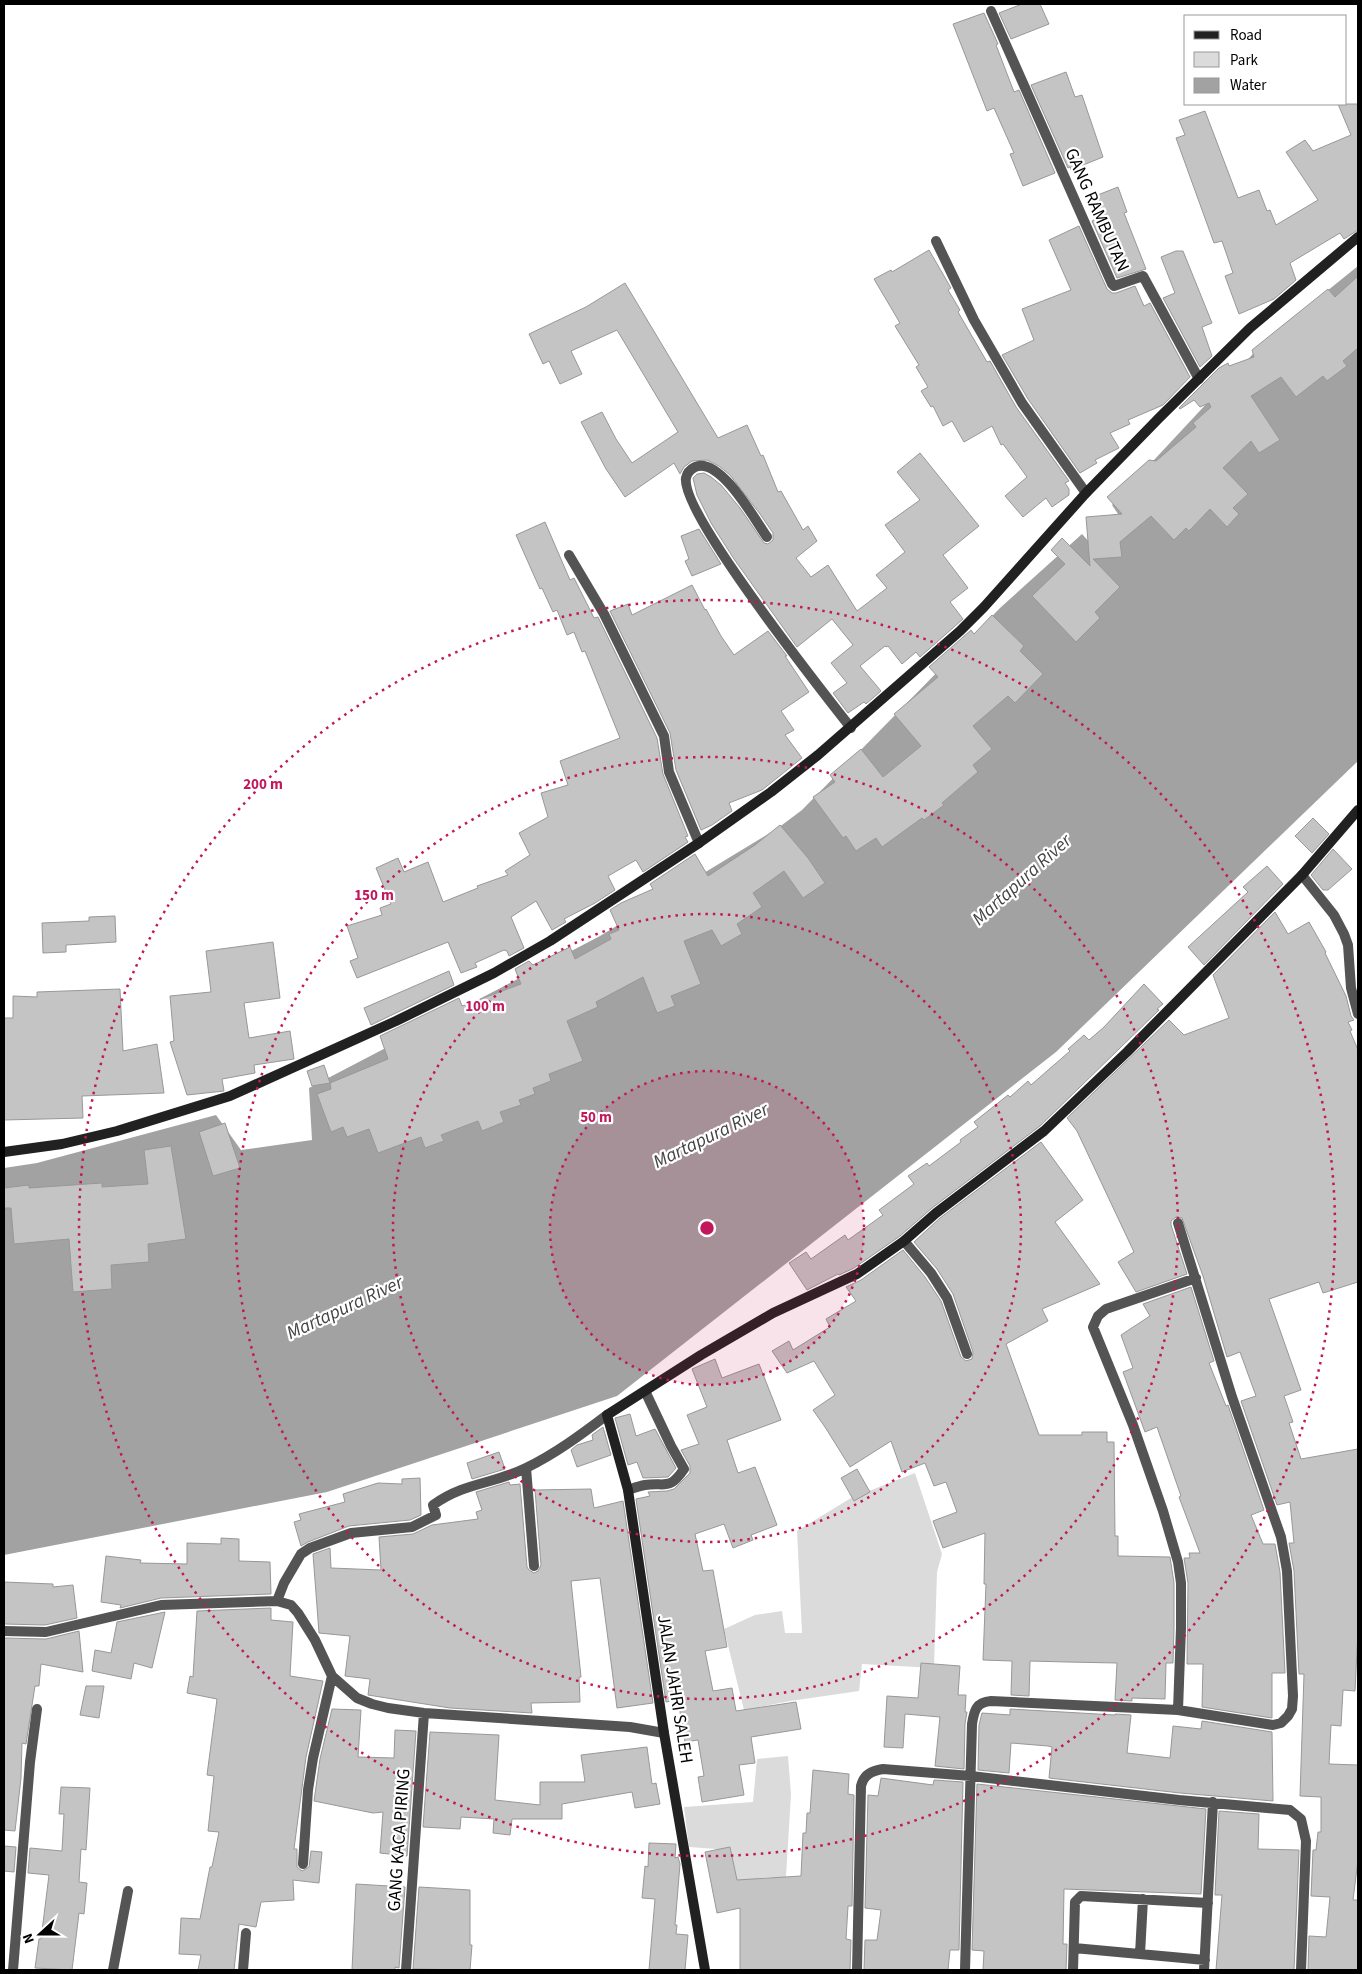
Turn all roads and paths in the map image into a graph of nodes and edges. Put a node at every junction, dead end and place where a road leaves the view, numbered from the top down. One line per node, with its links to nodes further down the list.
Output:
1 (991, 11): 4 (street, GANG RAMBUTAN)
2 (1358, 237): 4 (street)
3 (936, 241): 5 (street)
4 (1199, 379): 5 (street)
5 (1086, 492): 8 (street)
6 (767, 537): 8 (street)
7 (569, 555): 10 (street)
8 (851, 728): 10 (street)
9 (1358, 810): 11 (street)
10 (698, 843): 13 (street)
11 (1302, 875): 12 (street); 15 (street)
12 (1358, 1014)
13 (4, 1152)
14 (1178, 1223): 16 (street)
15 (904, 1240): 17 (street); 18 (street)
16 (1196, 1278): 27 (street); 27 (street)
17 (967, 1354)
18 (645, 1391): 19 (street); 21 (street)
19 (607, 1415): 20 (street); 21 (street, JALAN JAHRI SALEH)
20 (526, 1468): 22 (street); 23 (street)
21 (628, 1490): 29 (street, JALAN JAHRI SALEH)
22 (534, 1566)
23 (277, 1601): 24 (street); 25 (street)
24 (4, 1631)
25 (332, 1676): 28 (street); 32 (street)
26 (37, 1709): 40 (street)
27 (1178, 1710): 30 (street)
28 (424, 1712): 29 (street); 43 (street, GANG KACA PIRING)
29 (664, 1733): 44 (street, JALAN JAHRI SALEH)
30 (971, 1776): 31 (street); 45 (street); 46 (street)
31 (1213, 1802): 35 (street); 48 (street)
32 (303, 1864)
33 (128, 1891): 41 (street)
34 (1143, 1899): 35 (street); 37 (street); 38 (street)
35 (1208, 1902): 39 (street)
36 (246, 1933): 42 (street)
37 (1074, 1948): 38 (street); 47 (street)
38 (1140, 1954): 39 (street)
39 (1205, 1965)
40 (14, 1970)
41 (113, 1970)
42 (244, 1970)
43 (406, 1970)
44 (705, 1970)
45 (857, 1970)
46 (965, 1970)
47 (1073, 1970)
48 (1300, 1970)

